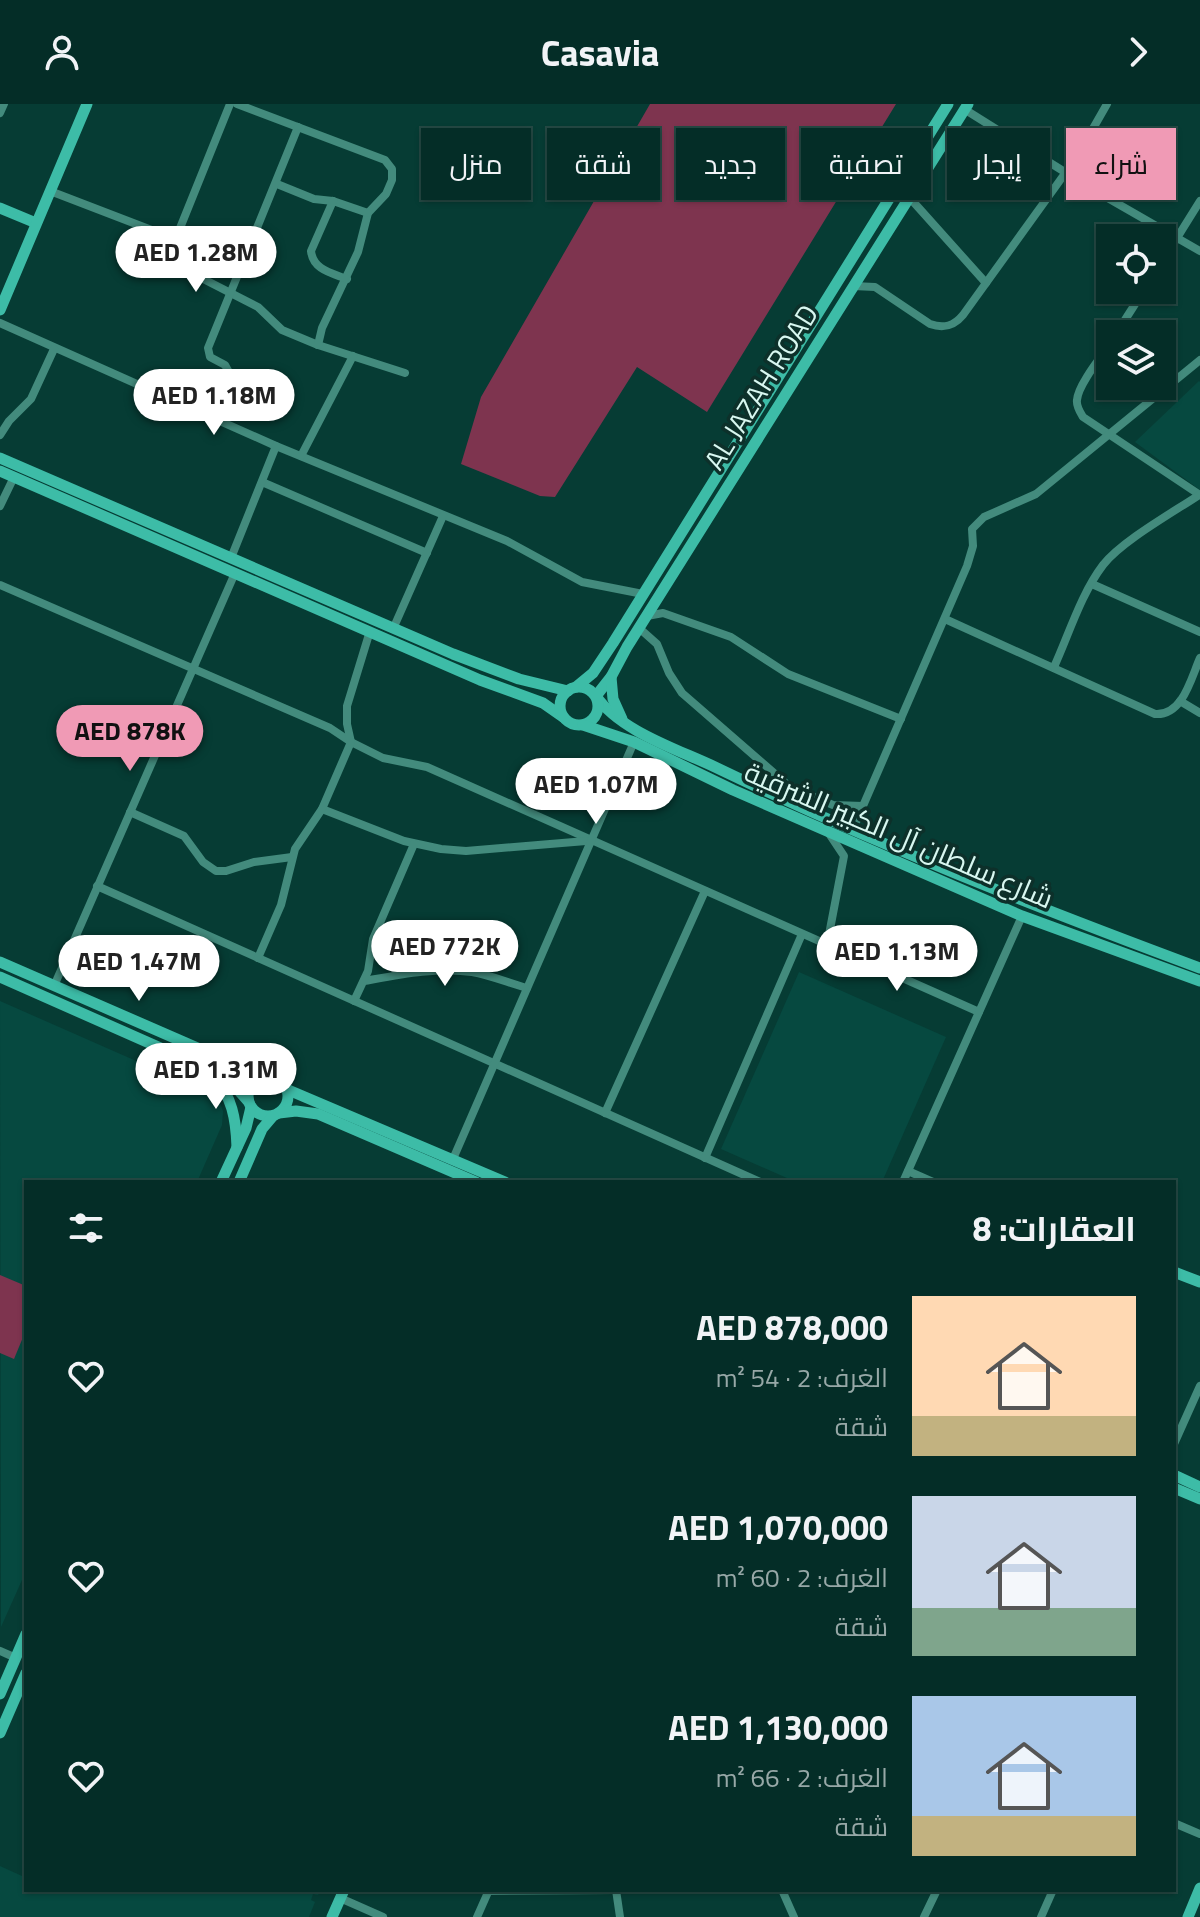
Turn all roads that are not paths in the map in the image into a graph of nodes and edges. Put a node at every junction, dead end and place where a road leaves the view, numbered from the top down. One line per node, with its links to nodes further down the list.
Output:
1 (4, 104): 8 (street)
2 (87, 104): 14 (main road)
3 (230, 104): 24 (street)
4 (237, 104): 9 (street)
5 (1107, 104): 10 (street)
6 (946, 106): 39 (main road, AL JAZAH ROAD)
7 (966, 106): 11 (main road, AL JAZAH ROAD); 12 (street)
8 (0, 113)
9 (298, 127): 13 (street); 21 (street)
10 (1093, 128)
11 (931, 163)
12 (1066, 172): 28 (street)
13 (277, 184): 18 (street); 30 (street)
14 (50, 191): 22 (main road); 24 (street)
15 (907, 200): 29 (main road, AL JAZAH ROAD)
16 (912, 200): 28 (street)
17 (1111, 200): 23 (street)
18 (333, 201): 21 (street); 27 (street)
19 (1200, 201): 23 (street)
20 (0, 208): 22 (main road)
21 (368, 213): 27 (street)
22 (36, 223): 31 (main road)
23 (1178, 238): 25 (street); 26 (street)
24 (175, 239): 30 (street)
25 (1176, 241)
26 (1200, 251)
27 (347, 279): 33 (street)
28 (986, 283): 29 (street)
29 (853, 286): 48 (main road, AL JAZAH ROAD)
30 (232, 293): 33 (street); 40 (street)
31 (0, 310)
32 (0, 323): 34 (street)
33 (318, 345): 35 (street)
34 (54, 349): 40 (street); 41 (street)
35 (353, 356): 38 (street); 44 (street)
36 (1200, 360): 42 (street)
37 (1096, 366): 42 (street)
38 (405, 373)
39 (759, 408): 48 (main road); 58 (main road, AL JAZAH ROAD)
40 (212, 418): 43 (street)
41 (0, 435)
42 (1110, 435): 50 (street); 62 (street)
43 (276, 446): 44 (street); 49 (street)
44 (301, 456): 52 (street)
45 (0, 458): 54 (main road)
46 (0, 471): 47 (main road)
47 (14, 477): 51 (street); 55 (main road)
48 (733, 478): 59 (main road, AL JAZAH ROAD)
49 (262, 482): 53 (street); 54 (street)
50 (1200, 495): 56 (street)
51 (0, 506)
52 (443, 516): 53 (street); 58 (street)
53 (427, 553): 64 (street)
54 (231, 558): 64 (main road)
55 (235, 573): 65 (main road); 68 (street)
56 (1092, 584): 66 (street); 69 (street)
57 (0, 585): 68 (street)
58 (643, 594): 71 (main road, AL JAZAH ROAD)
59 (658, 598): 60 (street); 61 (main road, AL JAZAH ROAD)
60 (663, 613): 61 (street); 76 (street)
61 (646, 616): 63 (main road, AL JAZAH ROAD)
62 (945, 619): 69 (street); 76 (street)
63 (639, 628): 70 (main road, AL JAZAH ROAD); 81 (street)
64 (393, 629): 71 (main road)
65 (370, 631): 75 (main road); 79 (street)
66 (1200, 632)
67 (1200, 658): 73 (street)
68 (195, 667): 79 (street); 83 (street)
69 (1054, 667): 73 (street)
70 (611, 677): 72 (main road, AL JAZAH ROAD); 77 (main road)
71 (572, 689): 72 (main road); 75 (main road)
72 (596, 696): 77 (main road, شارع سلطان آل الكبير الشرقية); 78 (main road)
73 (1180, 701): 74 (street)
74 (1200, 713)
75 (563, 717): 78 (main road)
76 (901, 719): 81 (street)
77 (624, 723): 84 (main road, شارع سلطان آل الكبير الشرقية)
78 (583, 725): 80 (main road, شارع سلطان آل الكبير الشرقية)
79 (351, 742): 82 (street); 86 (street)
80 (634, 742): 85 (main road, شارع سلطان آل الكبير الشرقية); 86 (street)
81 (863, 806): 84 (street)
82 (322, 809): 87 (street); 90 (street)
83 (130, 812): 90 (street); 91 (street)
84 (853, 829): 98 (main road, شارع سلطان آل الكبير الشرقية)
85 (827, 831): 88 (main road, شارع سلطان آل الكبير الشرقية); 89 (street)
86 (591, 841): 87 (street); 92 (street); 103 (street)
87 (414, 844): 100 (street)
88 (861, 845): 89 (street); 93 (main road, شارع سلطان آل الكبير الشرقية)
89 (844, 856): 95 (street)
90 (292, 857): 96 (street)
91 (97, 886): 96 (street); 102 (street)
92 (705, 891): 94 (street); 111 (street)
93 (1022, 916): 101 (main road, شارع سلطان آل الكبير الشرقية); 105 (street)
94 (802, 934): 95 (street); 114 (street)
95 (827, 945): 105 (street)
96 (258, 958): 104 (street)
97 (0, 962): 102 (main road)
98 (1200, 968)
99 (0, 977): 107 (main road)
100 (364, 981): 103 (street); 104 (street)
101 (1200, 981)
102 (54, 986): 108 (main road)
103 (527, 988): 106 (street)
104 (354, 1001): 106 (street)
105 (979, 1012): 116 (street)
106 (494, 1064): 111 (street); 115 (street)
107 (208, 1069): 110 (main road); 113 (main road)
108 (264, 1077): 109 (main road); 110 (main road)
109 (286, 1089): 112 (main road); 115 (main road)
110 (250, 1104): 112 (main road); 113 (main road)
111 (605, 1113): 114 (street)
112 (276, 1114): 118 (main road); 119 (main road)
113 (237, 1147): 117 (main road)
114 (705, 1158): 121 (street)
115 (453, 1159): 120 (main road)
116 (908, 1171): 122 (street); 123 (street)
117 (222, 1180)
118 (240, 1180)
119 (471, 1180)
120 (500, 1180)
121 (755, 1180)
122 (904, 1180)
123 (928, 1180)
124 (1176, 1273): 125 (main road)
125 (1200, 1282)
126 (1200, 1386): 127 (street)
127 (1176, 1440)
128 (1176, 1476): 129 (main road)
129 (1200, 1487)
130 (1176, 1489): 131 (main road)
131 (1200, 1499)
132 (24, 1639): 134 (main road)
133 (0, 1651): 134 (street)
134 (16, 1658): 136 (main road)
135 (24, 1678): 137 (main road)
136 (0, 1694)
137 (0, 1733)
138 (1176, 1824): 139 (street)
139 (1200, 1834)
140 (1200, 1888): 154 (main road)
141 (489, 1892): 149 (street)
142 (615, 1892): 150 (street)
143 (783, 1892): 151 (street)
144 (936, 1892): 152 (street)
145 (1052, 1892): 153 (street)
146 (342, 1894): 147 (main road); 148 (street)
147 (332, 1917)
148 (383, 1917)
149 (477, 1917)
150 (620, 1917)
151 (794, 1917)
152 (924, 1917)
153 (1041, 1917)
154 (1188, 1917)

